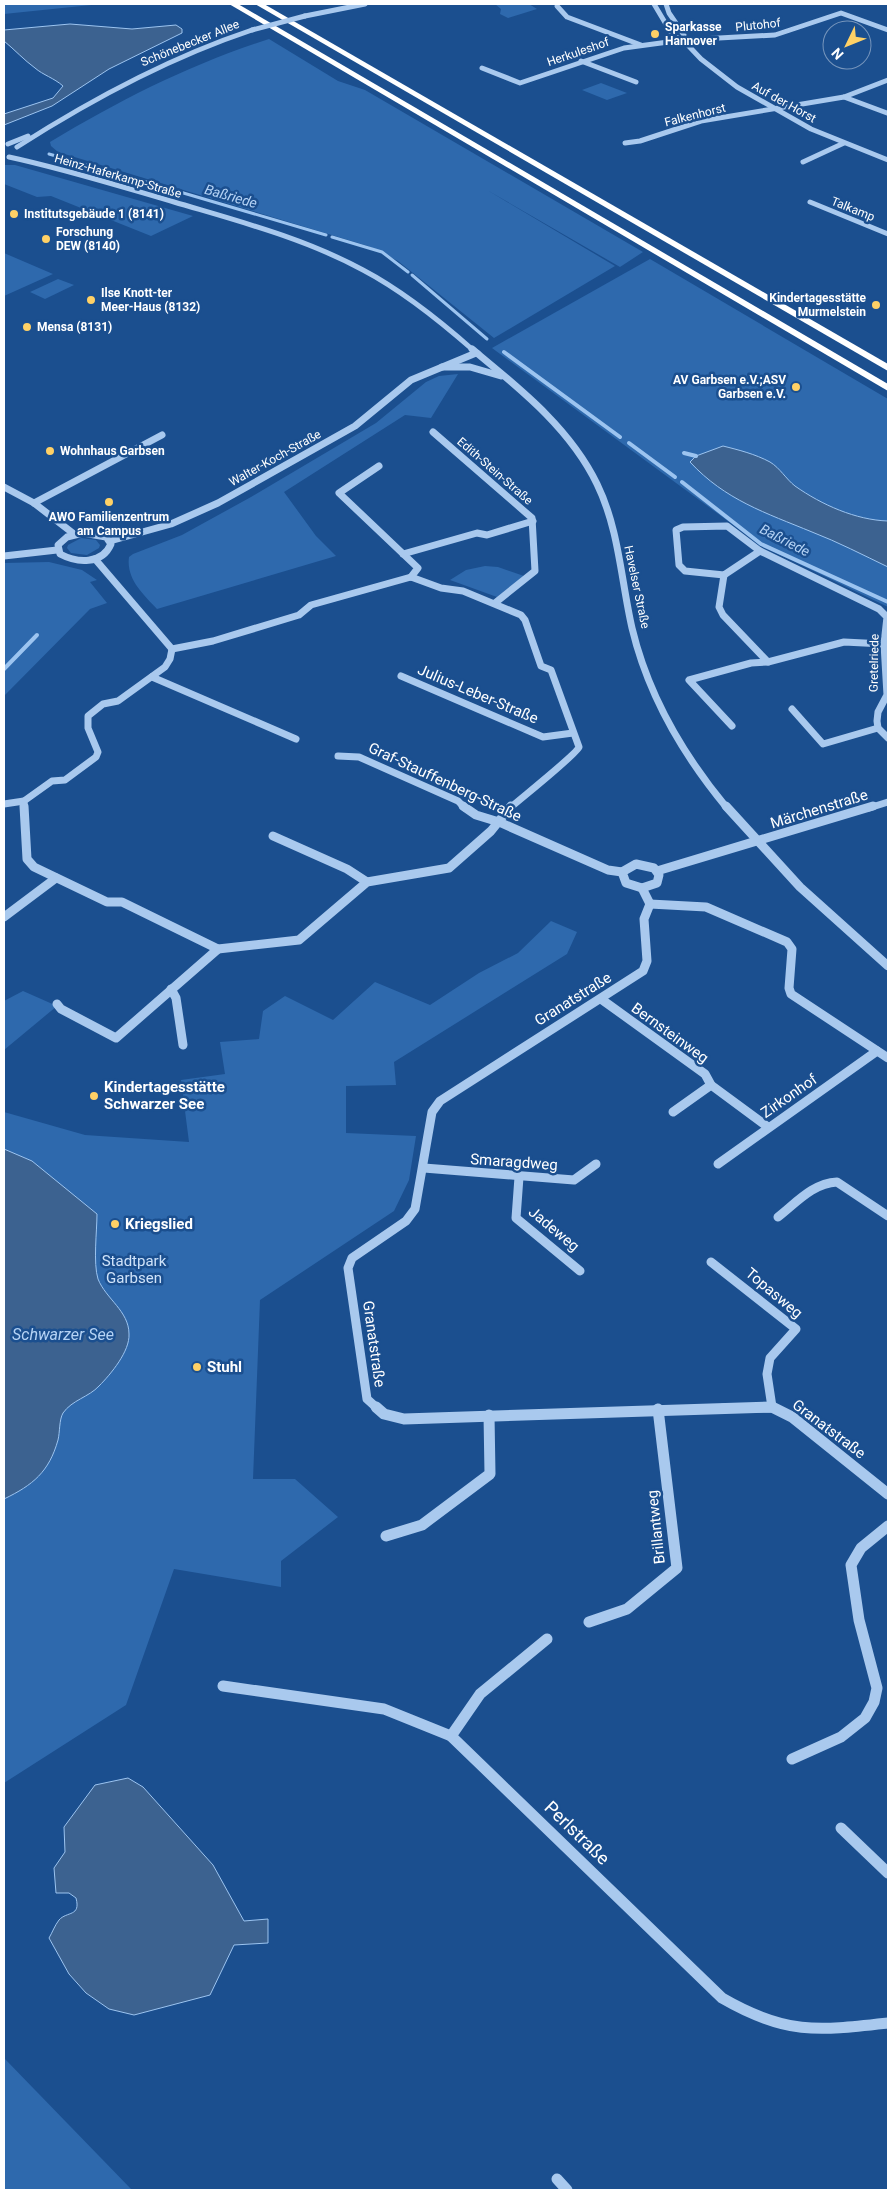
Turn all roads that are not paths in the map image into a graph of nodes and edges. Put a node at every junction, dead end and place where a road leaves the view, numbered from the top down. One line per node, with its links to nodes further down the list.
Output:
1 (234, 4): 33 (highway)
2 (259, 4): 31 (highway)
3 (365, 4): 17 (street, Schönebecker Allee, bridge)
4 (654, 4): 8 (street, Auf der Horst)
5 (666, 4): 8 (street, Auf der Horst)
6 (557, 6): 9 (street)
7 (888, 30): 8 (street, Plutohof)
8 (683, 40): 9 (street, Herkuleshof); 15 (street, Auf der Horst)
9 (641, 45): 10 (street, Herkuleshof)
10 (581, 61): 11 (street, Herkuleshof); 13 (street)
11 (482, 68)
12 (888, 80): 14 (street, Falkenhorst)
13 (636, 82)
14 (844, 96): 15 (street, Falkenhorst); 16 (street)
15 (771, 108): 18 (street, Falkenhorst); 20 (street, Auf der Horst)
16 (887, 113)
17 (36, 133): 19 (street, Schönebecker Allee); 21 (street, Schönebecker Allee)
18 (625, 143)
19 (6, 144): 21 (street)
20 (844, 144): 24 (street, Auf der Horst); 25 (street)
21 (17, 147): 22 (street)
22 (18, 154): 23 (street); 26 (street, Heinz-Haferkamp-Straße)
23 (6, 158): 26 (street, Heinz-Haferkamp-Straße)
24 (888, 160)
25 (803, 162)
26 (45, 165): 29 (street, Heinz-Haferkamp-Straße)
27 (810, 202): 28 (street, Talkamp)
28 (888, 234)
29 (476, 353): 30 (street, Walter-Koch-Straße); 32 (street, Havelser Straße)
30 (437, 368): 32 (street, Walter-Koch-Straße); 41 (street, Walter-Koch-Straße)
31 (888, 368)
32 (506, 378): 68 (street, Havelser Straße)
33 (888, 388)
34 (433, 432): 39 (street, Edith-Stein-Straße)
35 (162, 435): 38 (street)
36 (379, 466): 44 (street)
37 (4, 488): 38 (street)
38 (34, 503): 40 (street)
39 (532, 521): 44 (street); 49 (street, Edith-Stein-Straße)
40 (74, 534): 41 (street); 42 (street)
41 (110, 541): 46 (street)
42 (57, 550): 45 (street); 46 (street)
43 (760, 552): 47 (street); 47 (street, Gretelriede); 50 (street, Gretelriede)
44 (403, 554): 48 (street)
45 (4, 556)
46 (96, 559): 51 (street)
47 (724, 575): 52 (street)
48 (411, 577): 49 (street); 51 (street)
49 (495, 604): 59 (street)
50 (884, 644): 52 (street); 55 (street, Gretelriede)
51 (172, 649): 54 (street)
52 (768, 662): 57 (street)
53 (401, 676): 59 (street, Julius-Leber-Straße)
54 (152, 677): 61 (street); 63 (street)
55 (885, 704): 58 (street, Gretelriede)
56 (792, 709): 58 (street)
57 (732, 726)
58 (878, 728): 60 (street)
59 (573, 733): 66 (street)
60 (888, 738)
61 (296, 739)
62 (338, 756): 66 (street, Graf-Stauffenberg-Straße)
63 (24, 801): 65 (street); 71 (street)
64 (888, 802): 68 (street, Märchenstraße)
65 (4, 804)
66 (499, 822): 70 (street, Graf-Stauffenberg-Straße); 72 (street)
67 (273, 836): 72 (street)
68 (757, 841): 69 (street); 77 (street, Havelser Straße)
69 (658, 871): 70 (street); 73 (street)
70 (622, 872): 73 (street)
71 (56, 878): 75 (street); 76 (street)
72 (367, 882): 76 (street)
73 (642, 888): 74 (street)
74 (650, 904): 79 (street, Granatstraße); 82 (street)
75 (4, 918)
76 (218, 949): 78 (street)
77 (888, 966)
78 (171, 989): 80 (street); 81 (street)
79 (601, 999): 84 (street, Bernsteinweg); 89 (street, Granatstraße)
80 (58, 1004)
81 (183, 1045)
82 (877, 1051): 83 (street); 86 (street, Zirkonhof)
83 (888, 1058)
84 (711, 1085): 85 (street); 86 (street, Bernsteinweg)
85 (673, 1112)
86 (768, 1127): 88 (street, Zirkonhof)
87 (596, 1164): 90 (street, Smaragdweg)
88 (718, 1164)
89 (424, 1168): 90 (street, Smaragdweg); 97 (street, Granatstraße)
90 (519, 1177): 94 (street, Jadeweg)
91 (888, 1216): 92 (street)
92 (778, 1217)
93 (711, 1262): 95 (street, Topasweg)
94 (580, 1271)
95 (772, 1407): 96 (street, Granatstraße); 98 (street, Granatstraße)
96 (658, 1408): 97 (street, Granatstraße); 101 (street, Brillantweg)
97 (489, 1415): 100 (street)
98 (888, 1494)
99 (888, 1526): 105 (street)
100 (386, 1536)
101 (589, 1622)
102 (547, 1639): 104 (street)
103 (223, 1686): 104 (street, Perlstraße)
104 (451, 1736): 108 (street, Perlstraße)
105 (792, 1759)
106 (841, 1828): 107 (street)
107 (888, 1873)
108 (888, 2023)
109 (557, 2179): 110 (street)
110 (567, 2190)

